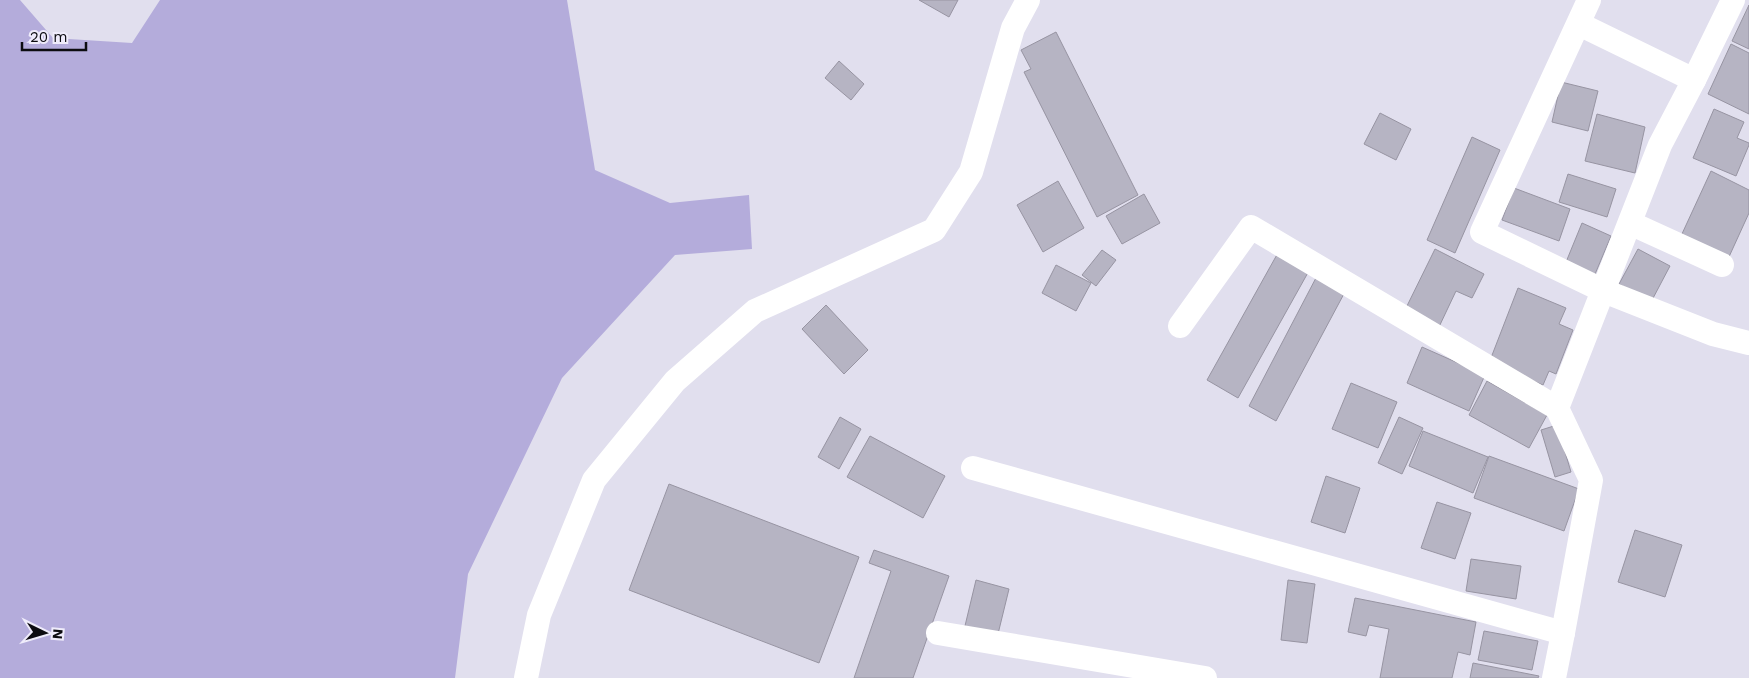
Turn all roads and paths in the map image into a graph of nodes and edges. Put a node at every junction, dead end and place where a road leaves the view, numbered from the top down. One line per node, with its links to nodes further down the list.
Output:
1 (1028, 0): 15 (street)
2 (1589, 0): 4 (street)
3 (1733, 0): 5 (street)
4 (1579, 24): 5 (street); 8 (street)
5 (1694, 80): 6 (street)
6 (1630, 223): 7 (street); 8 (street)
7 (1722, 265)
8 (1604, 291): 10 (street); 11 (street)
9 (1180, 326): 11 (street)
10 (1749, 343)
11 (1557, 408): 14 (street)
12 (973, 468): 14 (street)
13 (938, 633): 16 (street)
14 (1563, 633): 17 (street)
15 (526, 678)
16 (1205, 678)
17 (1554, 678)

